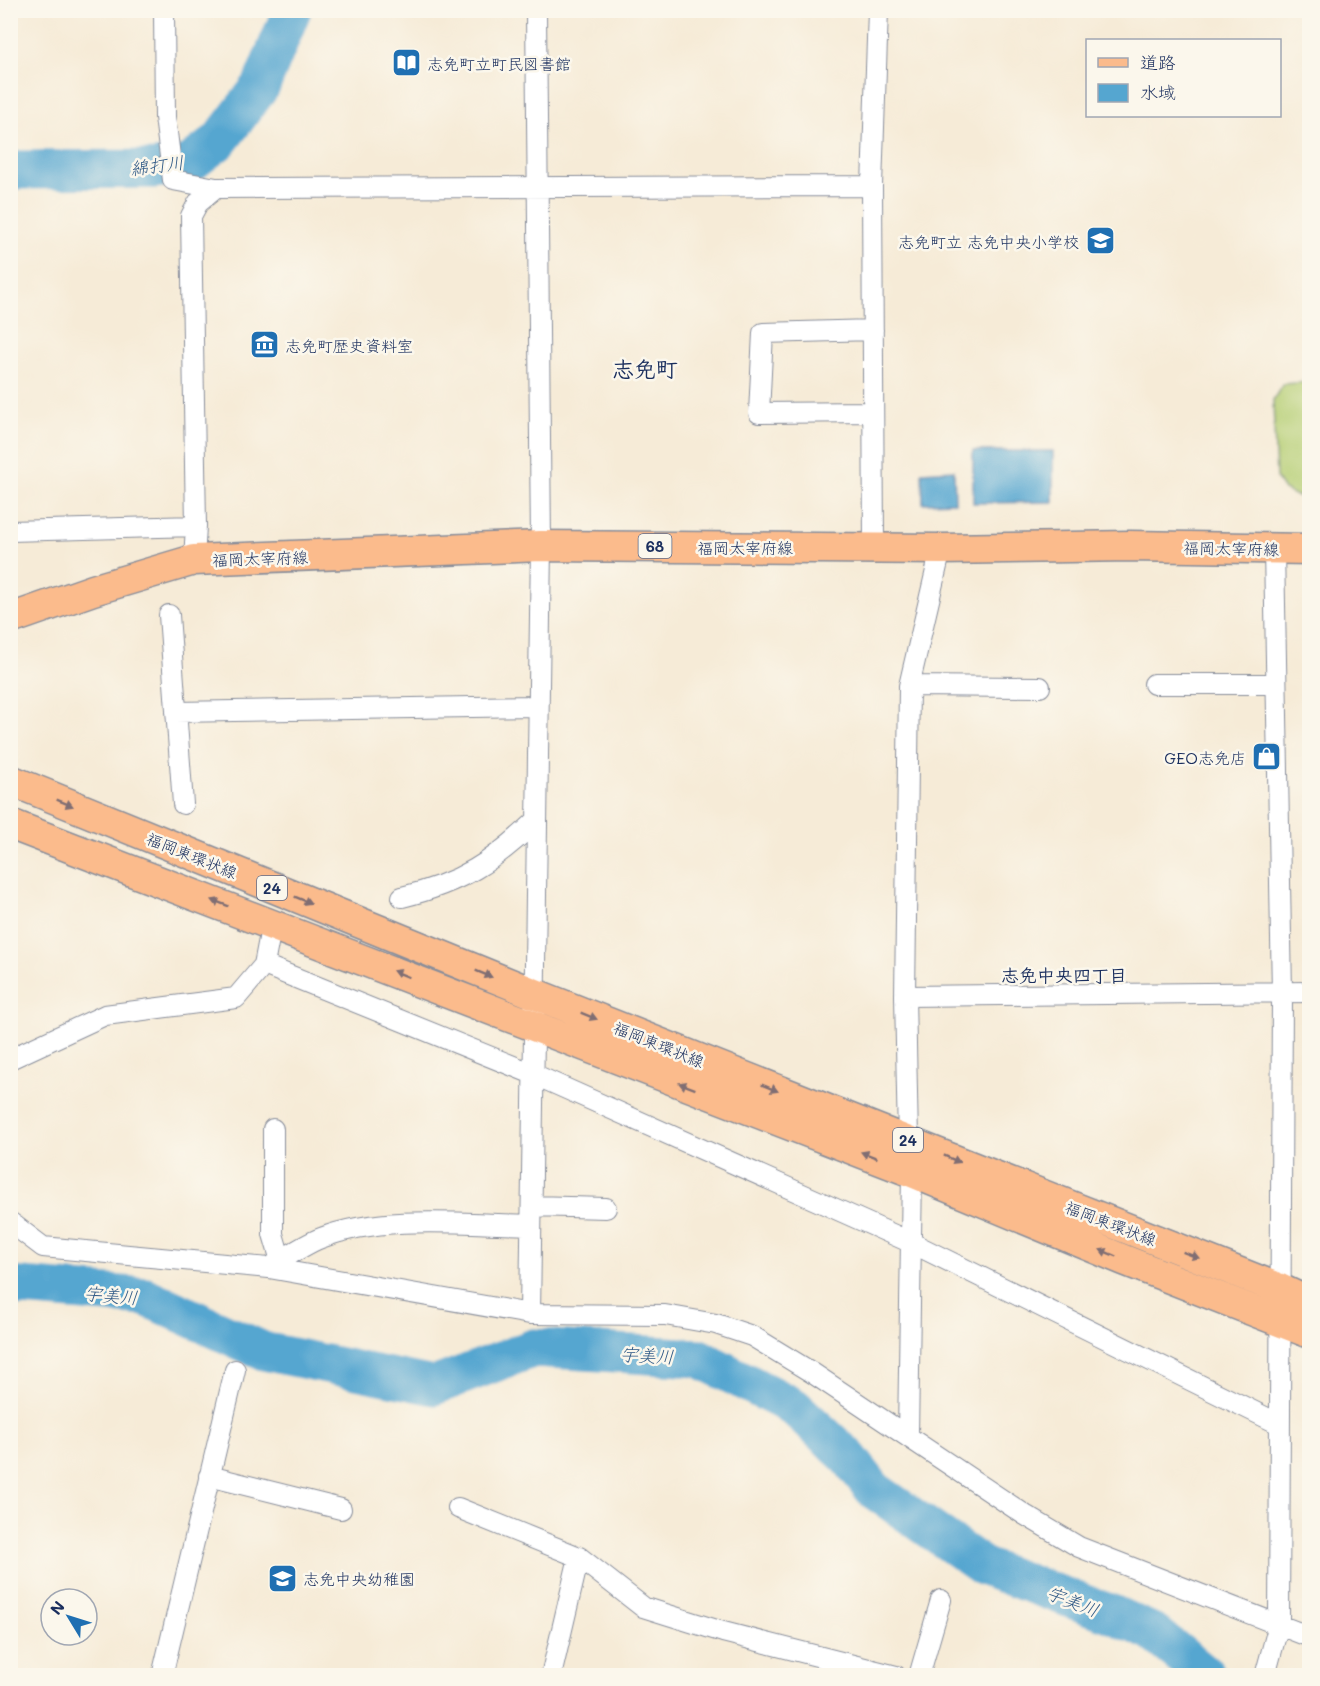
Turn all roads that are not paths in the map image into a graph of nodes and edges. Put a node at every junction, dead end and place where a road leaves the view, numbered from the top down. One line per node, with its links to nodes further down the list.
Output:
1 (164, 10): 6 (street)
2 (536, 10): 5 (street)
3 (878, 10): 4 (street)
4 (872, 186): 5 (street); 7 (street)
5 (536, 187): 6 (street); 11 (street)
6 (216, 188): 9 (street)
7 (873, 330): 8 (street); 8 (street)
8 (873, 412): 12 (street)
9 (196, 526): 10 (street); 16 (street)
10 (10, 531)
11 (541, 546): 12 (main road, 福岡太宰府線 / 68); 16 (main road, 福岡太宰府線 / 68); 23 (street)
12 (874, 548): 13 (main road, 福岡太宰府線 / 68)
13 (941, 549): 14 (main road, 福岡太宰府線 / 68); 21 (street)
14 (1274, 549): 15 (main road, 福岡太宰府線 / 68); 20 (street)
15 (1310, 549)
16 (194, 560): 18 (main road, 福岡太宰府線 / 68)
17 (169, 615): 24 (street)
18 (10, 619)
19 (1154, 684): 20 (street)
20 (1276, 684): 33 (street)
21 (909, 686): 22 (street); 35 (street)
22 (1041, 687)
23 (538, 706): 24 (street); 27 (street)
24 (176, 712): 26 (street)
25 (10, 780): 34 (main road, 福岡東環状線 / 24, one-way to 34)
26 (183, 804)
27 (537, 820): 29 (street); 34 (street)
28 (10, 824): 30 (main road, 福岡東環状線 / 24, one-way to 28)
29 (402, 897)
30 (272, 923): 31 (street); 36 (main road, 福岡東環状線 / 24, one-way to 30)
31 (264, 965): 37 (street); 38 (street)
32 (1310, 992): 33 (street)
33 (1282, 993): 35 (street); 47 (street)
34 (535, 994): 36 (street); 40 (main road, 福岡東環状線 / 24, one-way to 40)
35 (905, 996): 40 (street)
36 (534, 1026): 38 (street); 41 (main road, 福岡東環状線 / 24, one-way to 36)
37 (10, 1059)
38 (534, 1074): 43 (street); 45 (street)
39 (273, 1129): 46 (street)
40 (908, 1140): 47 (main road, 福岡東環状線 / 24, one-way to 47)
41 (912, 1172): 45 (street); 50 (main road, 福岡東環状線 / 24, one-way to 41)
42 (606, 1208): 43 (street)
43 (531, 1215): 46 (street); 49 (street)
44 (10, 1222): 46 (street)
45 (912, 1244): 53 (street); 54 (street)
46 (275, 1264): 49 (street)
47 (1280, 1289): 48 (main road, 福岡東環状線 / 24); 50 (street)
48 (1310, 1303)
49 (530, 1314): 54 (street)
50 (1280, 1319): 51 (main road, 福岡東環状線 / 24); 53 (street)
51 (1310, 1333)
52 (235, 1370): 55 (street)
53 (1280, 1424): 60 (street)
54 (908, 1436): 60 (street)
55 (210, 1476): 57 (street); 62 (street)
56 (459, 1508): 58 (street)
57 (341, 1509)
58 (579, 1557): 63 (street); 64 (street)
59 (941, 1600): 65 (street)
60 (1277, 1631): 61 (street); 66 (street)
61 (1307, 1631)
62 (162, 1676)
63 (551, 1676)
64 (896, 1676)
65 (919, 1676)
66 (1265, 1676)

